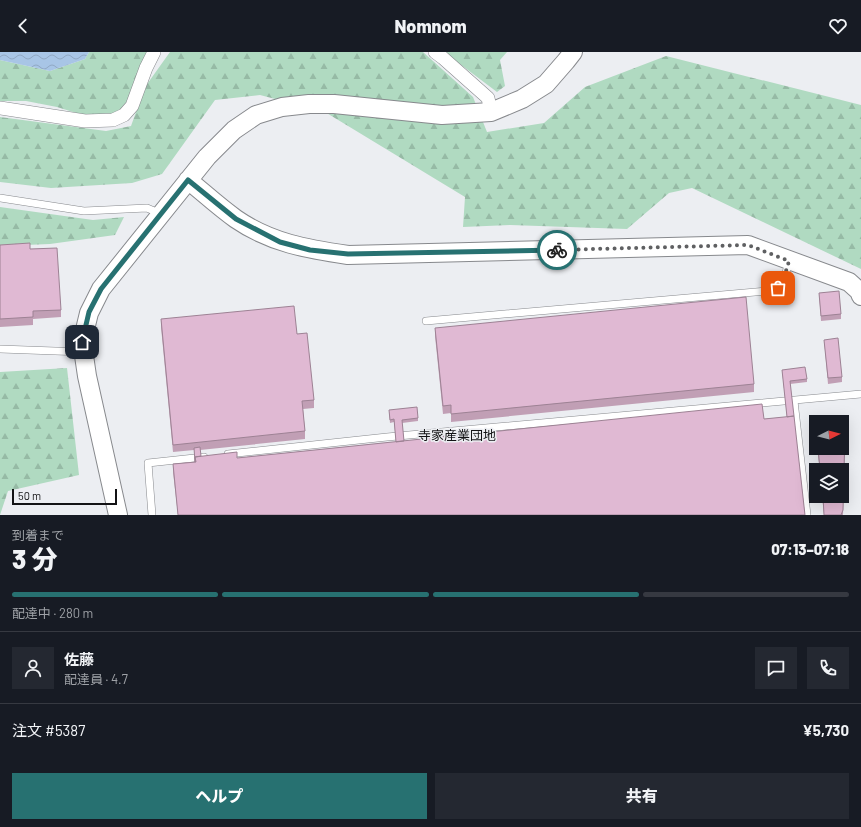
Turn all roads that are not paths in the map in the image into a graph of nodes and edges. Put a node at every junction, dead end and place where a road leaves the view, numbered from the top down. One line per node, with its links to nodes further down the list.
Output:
1 (154, 52): 4 (street)
2 (435, 52): 5 (street)
3 (573, 52): 5 (street)
4 (0, 108)
5 (491, 112): 6 (street)
6 (188, 180): 8 (street); 9 (street)
7 (0, 198): 8 (lane)
8 (161, 214): 13 (street)
9 (789, 261): 10 (street); 11 (lane)
10 (861, 296)
11 (426, 321)
12 (0, 349): 13 (lane)
13 (83, 352): 16 (street)
14 (861, 394): 15 (lane)
15 (794, 401): 17 (lane); 18 (lane)
16 (118, 515)
17 (152, 515)
18 (807, 515)

